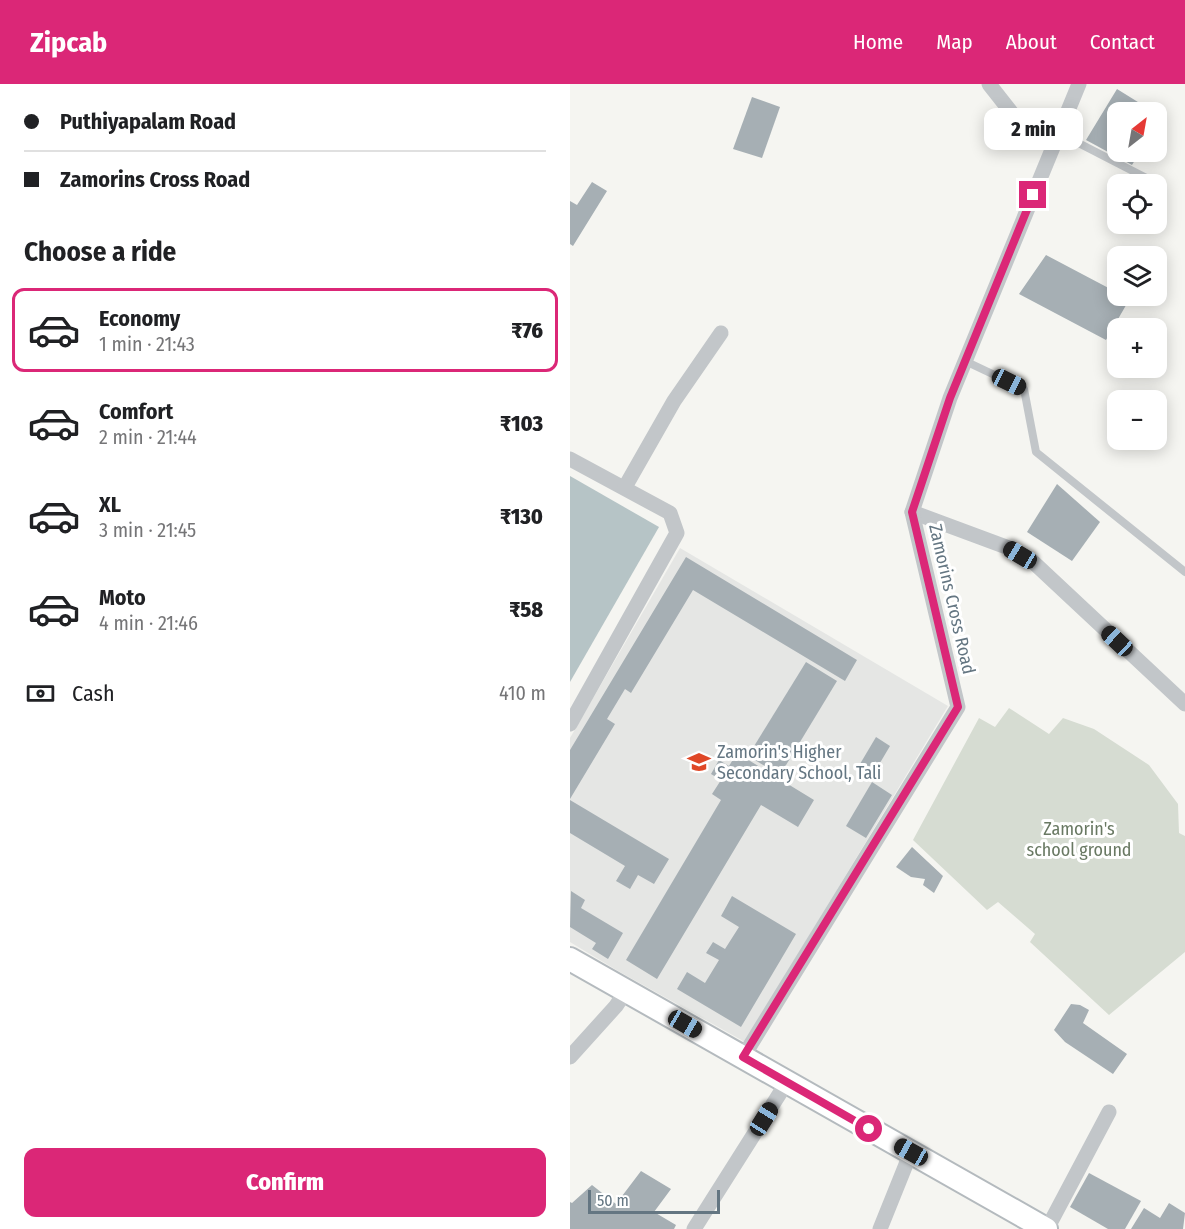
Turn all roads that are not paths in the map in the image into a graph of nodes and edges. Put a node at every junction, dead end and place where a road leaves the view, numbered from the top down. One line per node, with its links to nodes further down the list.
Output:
1 (989, 84): 3 (street)
2 (1079, 84): 3 (street, Zamorins Cross Road)
3 (1060, 129): 4 (lane); 6 (street, Zamorins Cross Road)
4 (1140, 174)
5 (721, 333): 8 (street)
6 (965, 361): 9 (street, Zamorins Cross Road); 10 (lane)
7 (570, 459): 8 (street)
8 (625, 487): 12 (street)
9 (912, 512): 11 (street); 16 (street, Zamorins Cross Road)
10 (1185, 572)
11 (1185, 704)
12 (570, 724)
13 (570, 959): 14 (street)
14 (626, 990): 15 (street); 16 (street)
15 (570, 1057)
16 (743, 1057): 17 (street)
17 (787, 1082): 19 (street); 20 (street)
18 (1109, 1112): 22 (street)
19 (911, 1152): 21 (street); 22 (street)
20 (694, 1229)
21 (880, 1229)
22 (1047, 1229)

